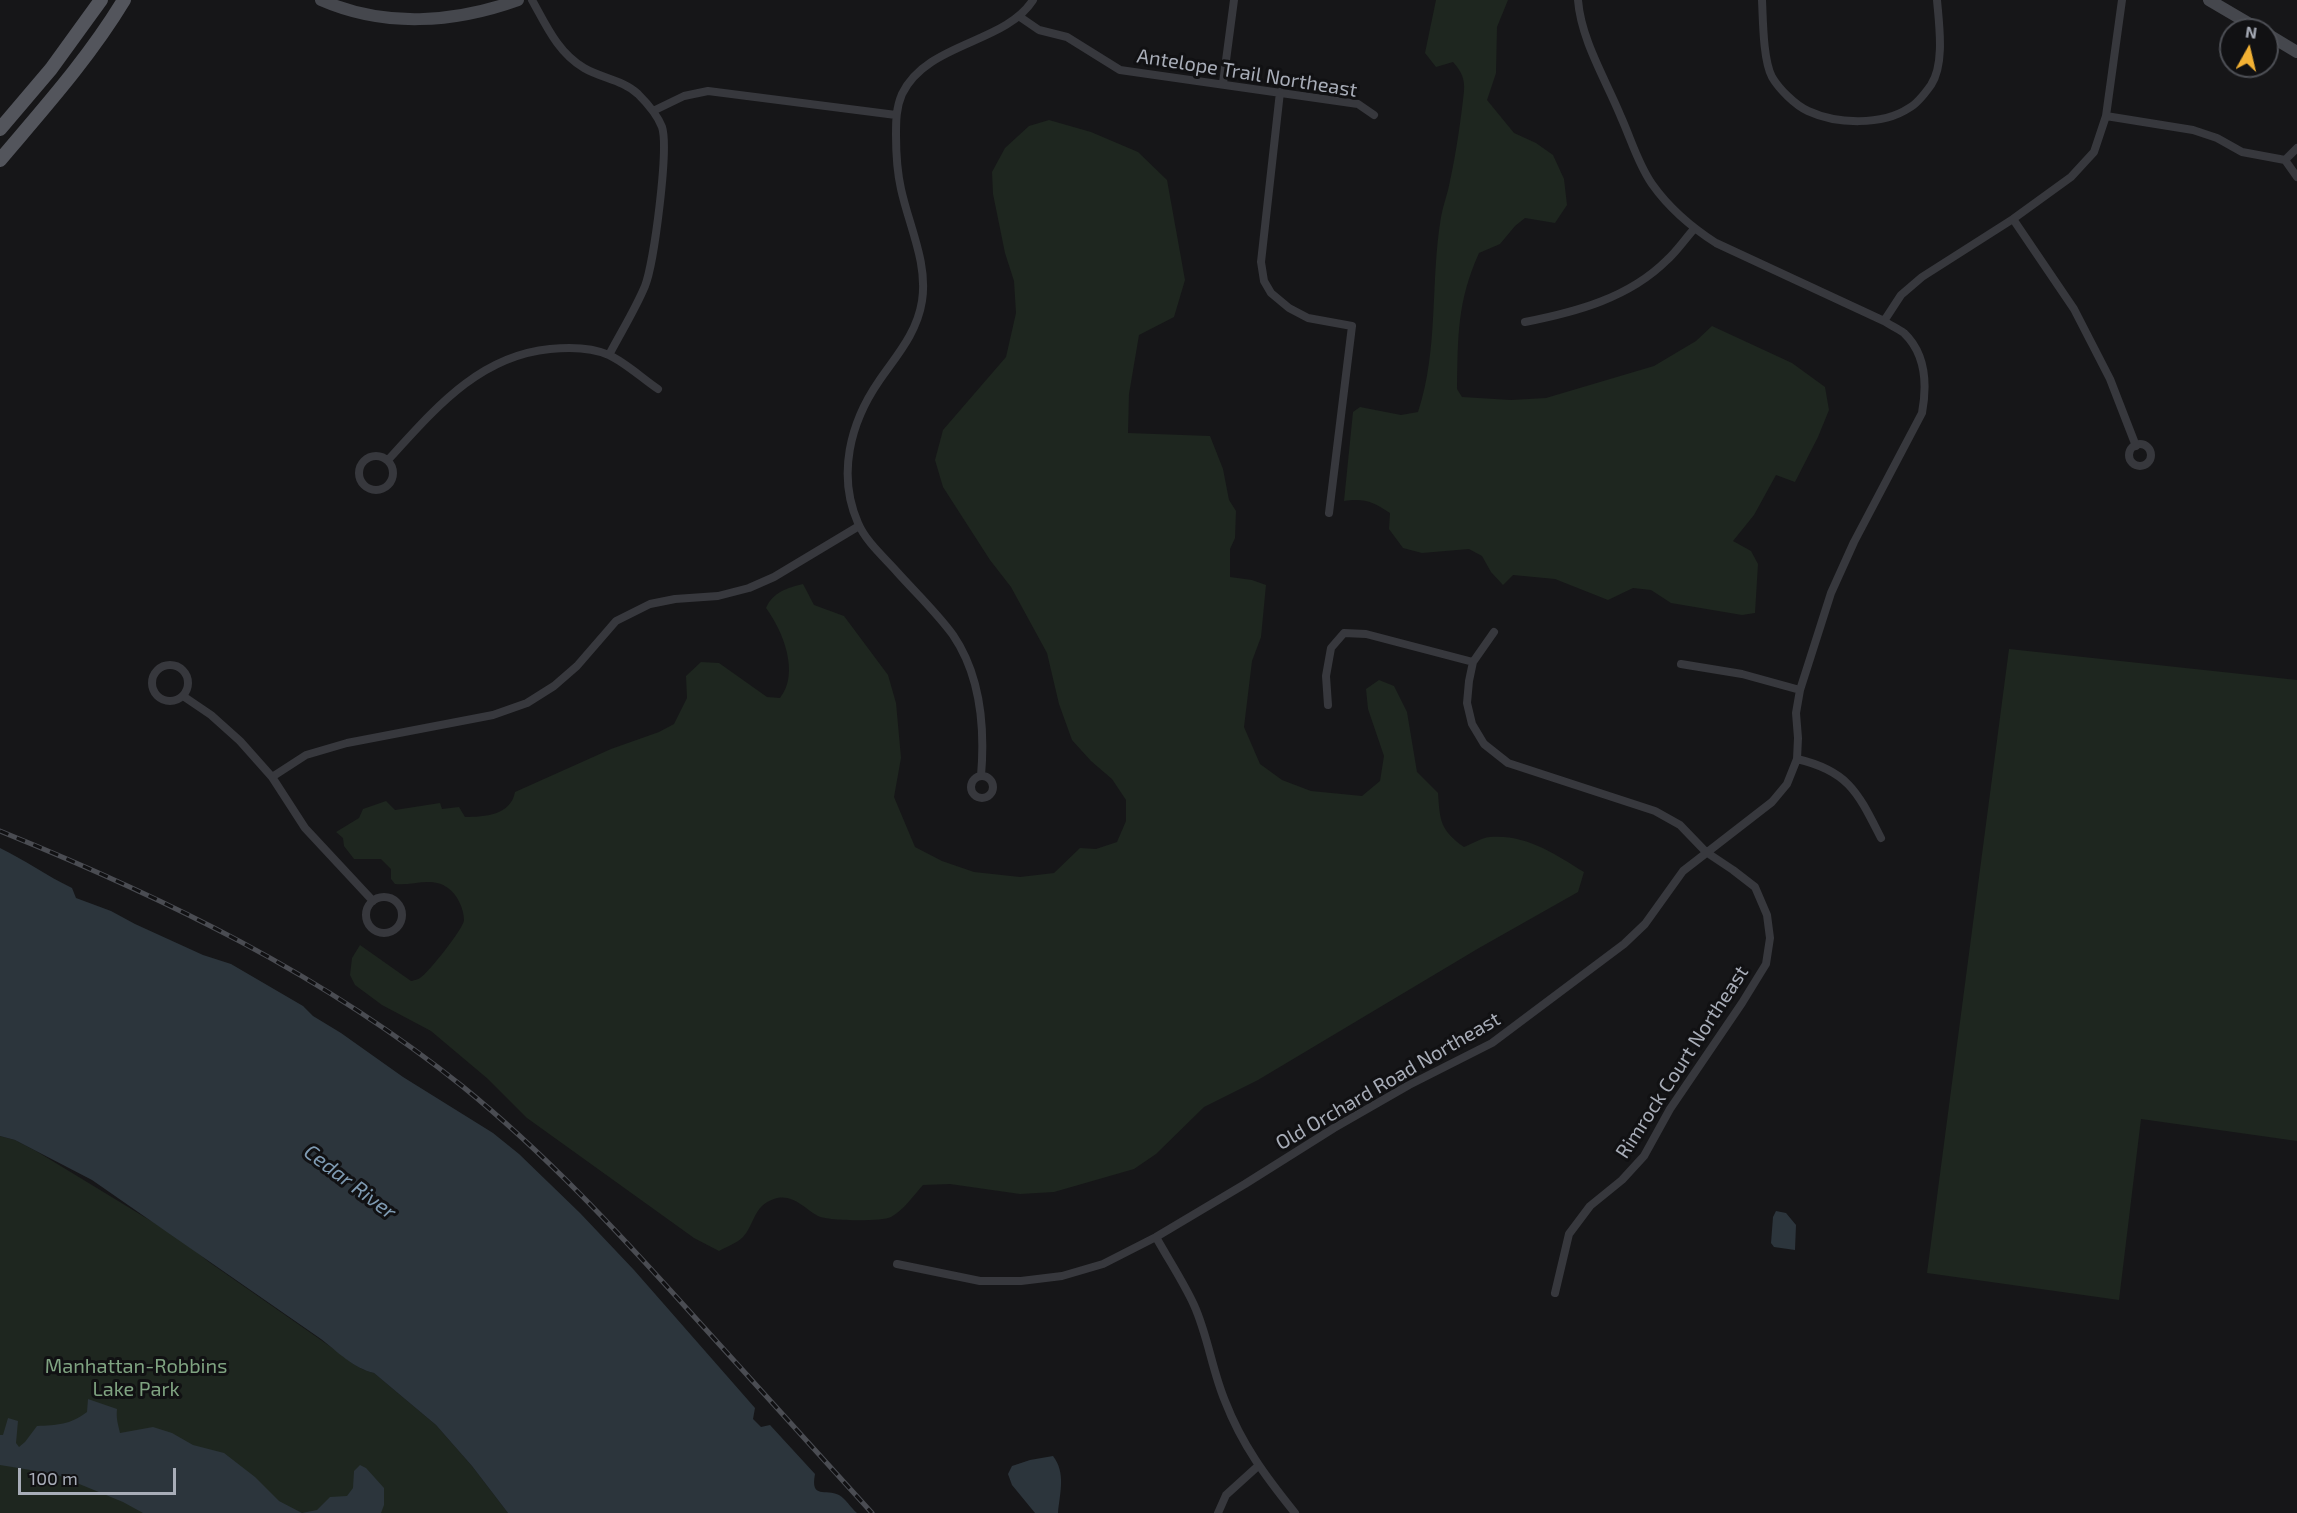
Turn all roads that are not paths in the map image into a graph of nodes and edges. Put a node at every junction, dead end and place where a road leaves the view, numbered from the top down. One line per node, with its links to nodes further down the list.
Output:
1 (101, 0): 23 (main road)
2 (124, 0): 25 (main road)
3 (321, 0): 4 (street)
4 (518, 0)
5 (532, 0): 19 (street)
6 (1033, 0): 13 (street)
7 (1234, 0): 17 (street)
8 (1578, 0): 29 (street, Old Orchard Road Northeast)
9 (1762, 0): 10 (street)
10 (1937, 0)
11 (2122, 0): 22 (street)
12 (2209, 0): 14 (street)
13 (1020, 17): 17 (street, Antelope Trail Northeast); 20 (street)
14 (2240, 18)
15 (2279, 41): 16 (street)
16 (2297, 52)
17 (1223, 83): 18 (street, Antelope Trail Northeast)
18 (1280, 92): 21 (street, Antelope Trail Northeast); 36 (street)
19 (653, 111): 20 (street); 32 (street)
20 (896, 115): 37 (street)
21 (1374, 115)
22 (2106, 116): 26 (street); 28 (street)
23 (0, 129)
24 (2297, 148): 26 (street)
25 (0, 160)
26 (2285, 160): 27 (street)
27 (2297, 177)
28 (2013, 219): 30 (street); 34 (street)
29 (1694, 229): 30 (street, Old Orchard Road Northeast); 31 (street)
30 (1884, 321): 41 (street, Old Orchard Road Northeast)
31 (1525, 322)
32 (609, 355): 33 (street); 35 (street)
33 (658, 389)
34 (2136, 446)
35 (388, 460): 35 (street)
36 (1329, 513)
37 (859, 526): 45 (street); 46 (street)
38 (1494, 632): 39 (street)
39 (1473, 662): 43 (street); 48 (street, Rimrock Court Northeast)
40 (1681, 664): 41 (street)
41 (1800, 690): 44 (street, Old Orchard Road Northeast)
42 (183, 696): 42 (street); 46 (street)
43 (1328, 705)
44 (1797, 759): 47 (street); 48 (street, Old Orchard Road Northeast)
45 (981, 776)
46 (272, 777): 49 (street)
47 (1881, 838)
48 (1706, 852): 50 (street, Old Orchard Road Northeast); 52 (street, Rimrock Court Northeast)
49 (373, 901): 49 (street)
50 (1156, 1237): 51 (street, Old Orchard Road Northeast); 53 (street)
51 (897, 1264)
52 (1555, 1293)
53 (1258, 1466): 54 (street); 55 (street)
54 (1218, 1513)
55 (1295, 1513)

